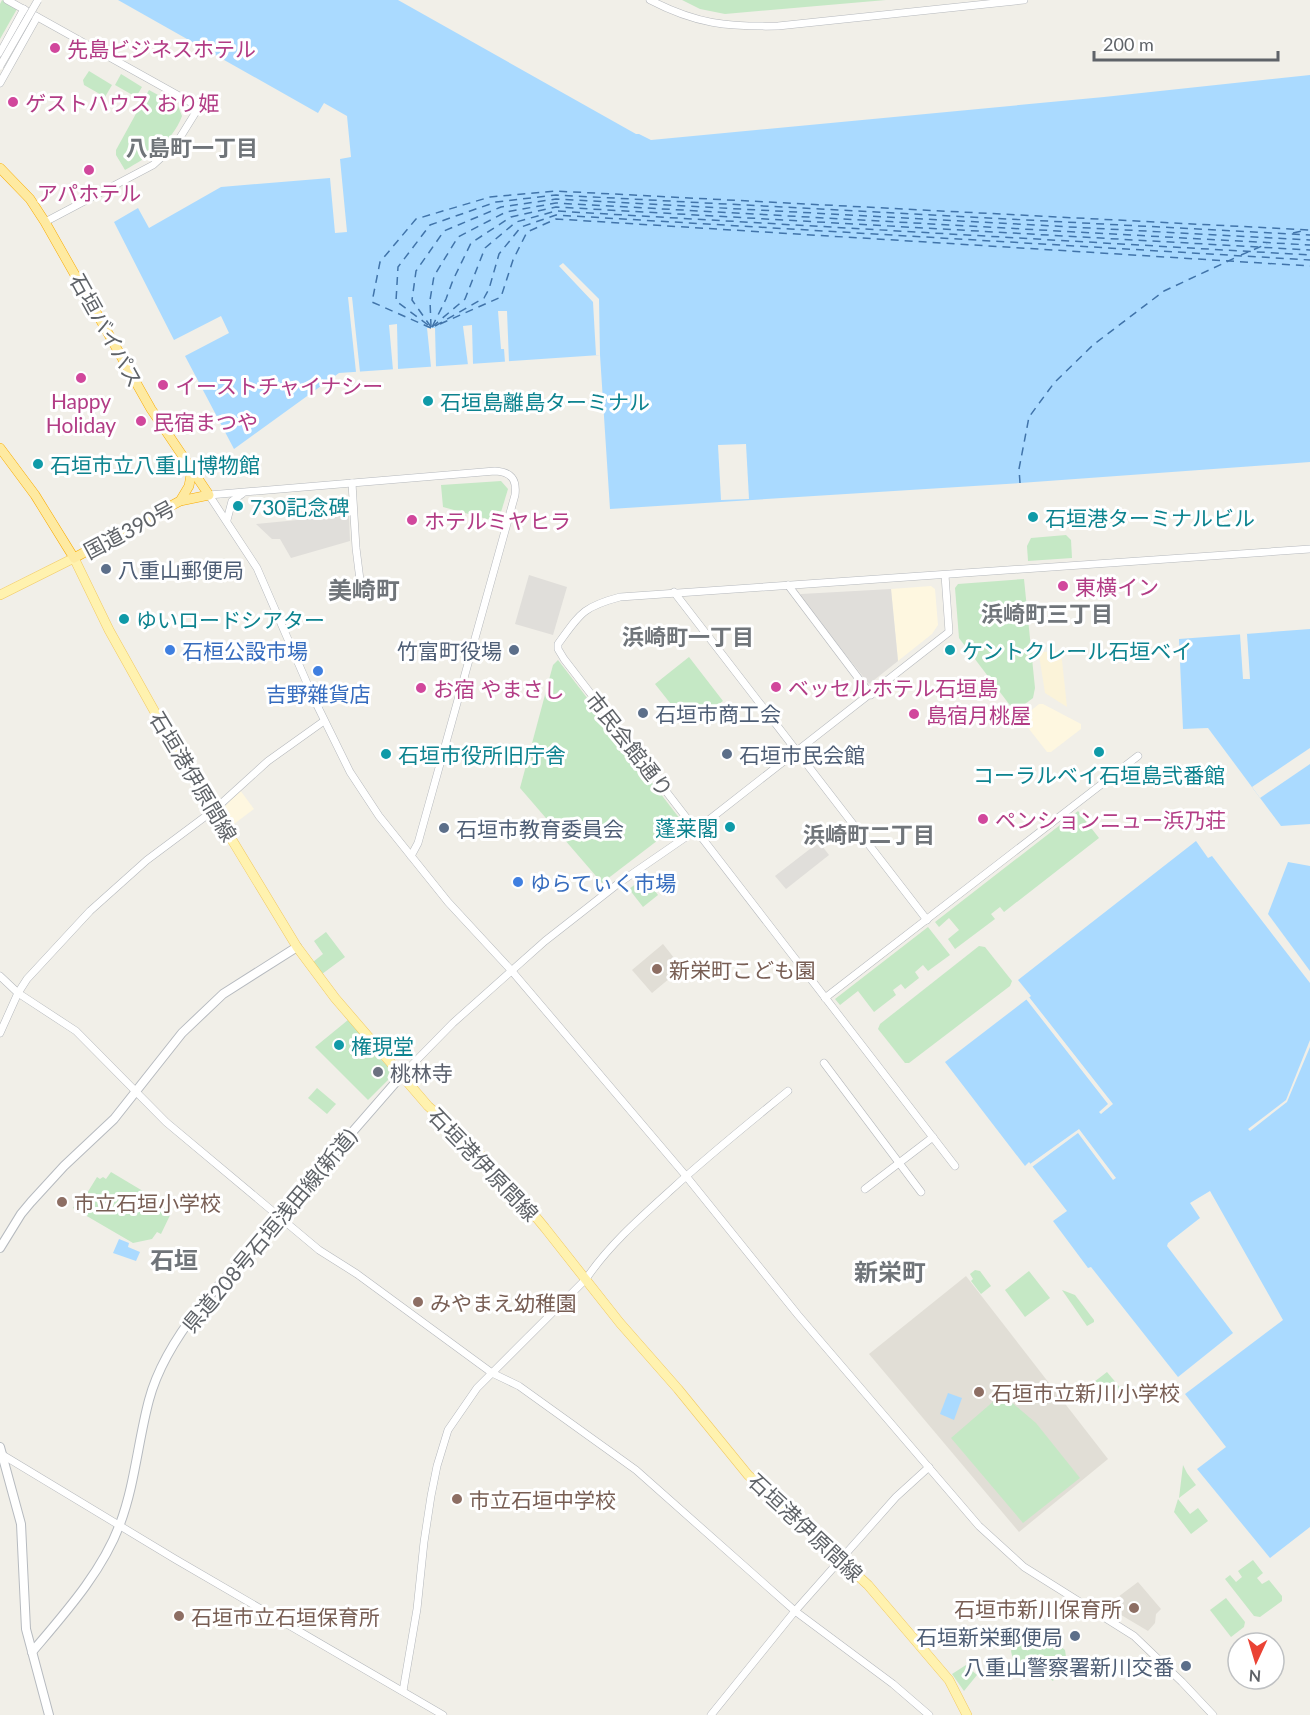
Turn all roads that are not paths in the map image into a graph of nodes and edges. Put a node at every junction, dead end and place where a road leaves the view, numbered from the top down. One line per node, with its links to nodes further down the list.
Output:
1 (7, 0): 5 (street)
2 (38, 0): 8 (street, bridge)
3 (650, 0): 4 (street)
4 (1024, 0)
5 (24, 9): 6 (street); 7 (street)
6 (37, 17): 9 (street); 11 (street)
7 (0, 53)
8 (0, 66)
9 (0, 83)
10 (0, 168): 11 (highway, 石垣バイパス)
11 (45, 222): 13 (highway, 石垣バイパス)
12 (0, 448): 20 (highway, 国道390号)
13 (192, 469): 16 (highway, 石垣バイパス); 17 (highway)
14 (352, 483): 15 (street); 25 (street); 32 (street)
15 (247, 491): 16 (street); 18 (street)
16 (209, 495): 17 (highway, 国道390号); 18 (street)
17 (180, 501): 20 (highway, 国道390号)
18 (226, 520): 27 (street)
19 (1310, 549): 21 (street)
20 (74, 558): 24 (main road); 30 (main road, 石垣港伊原間線)
21 (945, 575): 22 (street); 26 (street)
22 (788, 585): 23 (street); 26 (street)
23 (674, 592): 28 (street); 31 (street, 市民会館通り)
24 (0, 595)
25 (362, 596)
26 (871, 695): 28 (street)
27 (324, 720): 30 (street); 32 (street)
28 (796, 750): 31 (street); 33 (street)
29 (1138, 756): 33 (street)
30 (214, 810): 34 (main road, 石垣港伊原間線); 37 (street)
31 (696, 830): 35 (street); 38 (street, 市民会館通り)
32 (411, 856): 35 (street)
33 (927, 920): 38 (street)
34 (297, 946): 41 (main road, 石垣港伊原間線); 42 (main road)
35 (511, 970): 41 (street); 47 (street)
36 (0, 976): 37 (street)
37 (18, 993): 39 (street); 42 (street)
38 (825, 998): 44 (street, 市民会館通り)
39 (0, 1033)
40 (824, 1063): 45 (street)
41 (402, 1075): 50 (main road, 県道208号石垣浅田線(新道)); 52 (main road, 石垣港伊原間線)
42 (137, 1091): 50 (street); 51 (main road)
43 (788, 1091): 47 (street)
44 (933, 1137): 45 (street); 46 (street, 市民会館通り)
45 (899, 1163): 48 (street); 49 (street)
46 (955, 1166)
47 (686, 1176): 52 (street); 55 (street)
48 (865, 1189)
49 (921, 1192)
50 (278, 1216): 53 (street); 56 (main road, 県道208号石垣浅田線(新道))
51 (0, 1248)
52 (586, 1279): 53 (street); 57 (main road, 石垣港伊原間線)
53 (492, 1373): 58 (street); 60 (street)
54 (1, 1452): 56 (street); 59 (main road)
55 (929, 1467): 57 (street); 66 (street)
56 (119, 1526): 59 (main road, 県道208号石垣浅田線(新道)); 60 (street)
57 (841, 1559): 58 (street); 65 (main road, 石垣港伊原間線)
58 (795, 1611): 63 (street); 64 (street)
59 (32, 1652): 61 (main road)
60 (403, 1691): 62 (street)
61 (49, 1715)
62 (443, 1715)
63 (711, 1715)
64 (929, 1715)
65 (967, 1715)
66 (1213, 1715)

